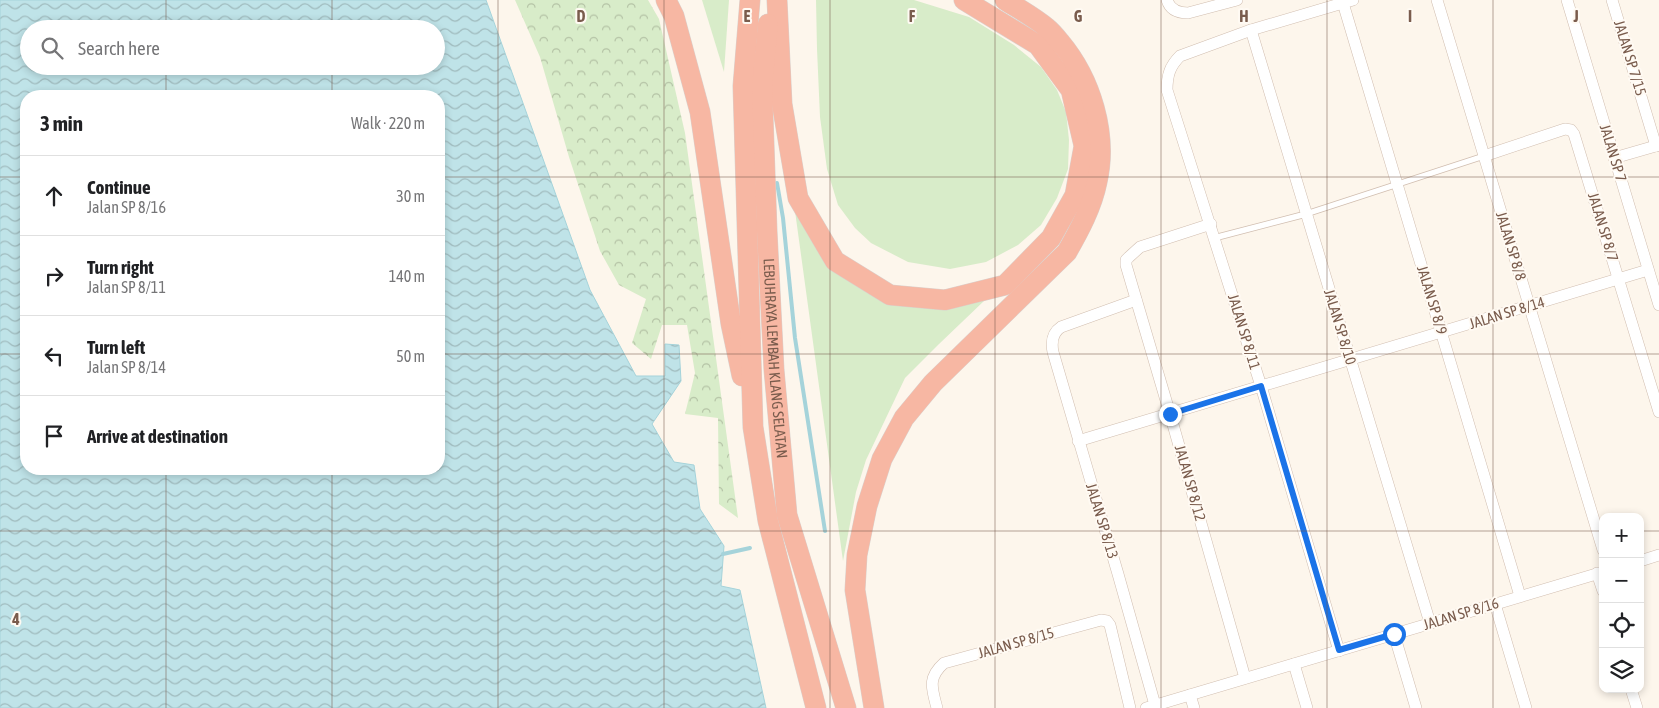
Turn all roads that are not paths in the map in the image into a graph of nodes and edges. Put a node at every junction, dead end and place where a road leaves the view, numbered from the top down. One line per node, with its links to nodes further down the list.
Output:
1 (666, 0): 31 (highway)
2 (750, 0): 31 (highway, LEBUHRAYA LEMBAH KLANG SELATAN)
3 (770, 0): 48 (highway, LEBUHRAYA LEMBAH KLANG SELATAN)
4 (777, 0): 5 (highway)
5 (964, 0)
6 (1005, 0): 49 (highway)
7 (1167, 0): 11 (street)
8 (1436, 0): 15 (street, JALAN SP 8/8)
9 (1567, 0): 16 (street, JALAN SP 7)
10 (1612, 0): 14 (street, JALAN SP 7/15)
11 (1232, 1)
12 (1348, 1): 13 (street); 17 (street, JALAN SP 8/9)
13 (1251, 30): 18 (street, JALAN SP 8/10); 19 (street, JALAN SP 8/11)
14 (1657, 145): 16 (street)
15 (1484, 156): 17 (lane); 22 (street, JALAN SP 8/7); 25 (street, JALAN SP 8/8)
16 (1614, 158): 21 (street, JALAN SP 7)
17 (1397, 185): 18 (lane); 26 (street, JALAN SP 8/9)
18 (1306, 214): 20 (lane); 27 (street, JALAN SP 8/10)
19 (1211, 224): 20 (street, JALAN SP 8/11); 23 (street, JALAN SP 8/12)
20 (1214, 238): 28 (street, JALAN SP 8/11)
21 (1648, 270): 22 (street, JALAN SP 8/14); 24 (street, JALAN SP 7)
22 (1618, 279): 25 (street, JALAN SP 8/14); 29 (street, JALAN SP 8/7)
23 (1136, 300): 30 (street, JALAN SP 8/12); 32 (street, JALAN SP 8/13)
24 (1659, 305)
25 (1529, 306): 26 (street, JALAN SP 8/14); 33 (street, JALAN SP 8/8)
26 (1442, 332): 27 (street, JALAN SP 8/14); 37 (street, JALAN SP 8/9)
27 (1350, 360): 28 (street, JALAN SP 8/14); 39 (street, JALAN SP 8/10)
28 (1261, 386): 30 (street, JALAN SP 8/14); 41 (street, JALAN SP 8/11)
29 (1659, 412)
30 (1170, 414): 32 (street, JALAN SP 8/14); 43 (street, JALAN SP 8/12)
31 (753, 427): 47 (highway, LEBUHRAYA LEMBAH KLANG SELATAN)
32 (1078, 441): 46 (street, JALAN SP 8/13)
33 (1599, 537)
34 (1659, 555): 35 (street)
35 (1644, 559)
36 (1599, 572): 37 (street, JALAN SP 8/16)
37 (1520, 596): 38 (street, JALAN SP 8/16)
38 (1496, 604): 39 (street, JALAN SP 8/16); 55 (street)
39 (1430, 623): 40 (street, JALAN SP 8/16)
40 (1394, 634): 41 (street, JALAN SP 8/16); 54 (street)
41 (1339, 650): 42 (street, JALAN SP 8/16)
42 (1294, 664): 43 (street, JALAN SP 8/16); 53 (street)
43 (1245, 678): 45 (street, JALAN SP 8/16)
44 (1632, 693): 56 (street)
45 (1190, 695): 46 (street, JALAN SP 8/16); 52 (street)
46 (1150, 707)
47 (816, 708)
48 (846, 708)
49 (874, 708)
50 (938, 708): 51 (street, JALAN SP 8/15)
51 (1130, 708)
52 (1194, 708)
53 (1307, 708)
54 (1416, 708)
55 (1526, 708)
56 (1637, 708)

